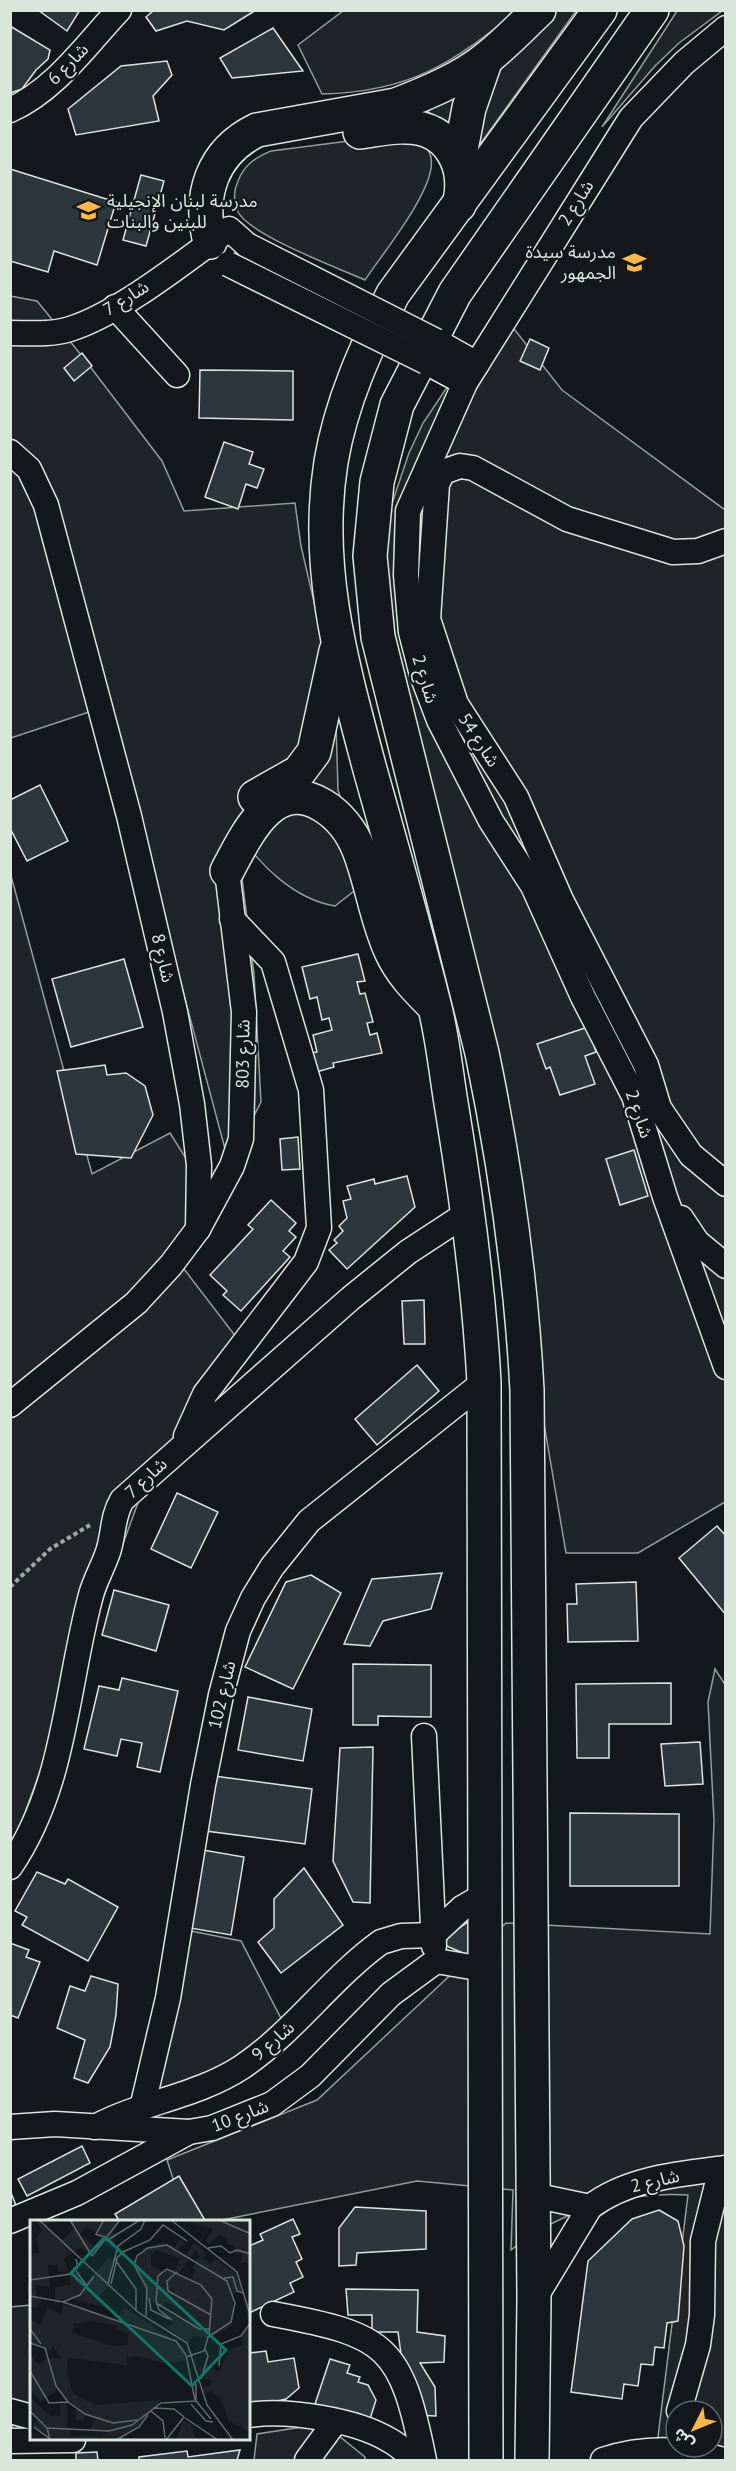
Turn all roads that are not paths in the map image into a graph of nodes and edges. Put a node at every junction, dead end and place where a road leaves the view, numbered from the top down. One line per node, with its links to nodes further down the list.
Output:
1 (119, 10): 7 (street, شارع 6)
2 (539, 10): 6 (highway)
3 (600, 10): 9 (highway)
4 (652, 11): 41 (highway)
5 (726, 28): 13 (street, شارع 2)
6 (486, 58): 8 (highway); 10 (highway)
7 (10, 110)
8 (459, 160): 9 (highway); 10 (highway)
9 (459, 205): 17 (highway)
10 (228, 245): 11 (street, شارع 7); 13 (street, bridge)
11 (115, 307): 12 (street, شارع 7); 14 (street)
12 (11, 333)
13 (471, 373): 22 (street, شارع 2)
14 (177, 375)
15 (10, 452): 24 (street, شارع 8)
16 (726, 541): 21 (street, شارع 54)
17 (337, 643): 18 (highway); 20 (highway)
18 (227, 871): 19 (street, شارع 803); 20 (highway)
19 (232, 919): 24 (street, شارع 803); 29 (street)
20 (435, 1008): 23 (highway)
21 (726, 1184)
22 (665, 1197): 25 (street); 26 (street, شارع 2)
23 (469, 1212): 27 (highway); 29 (street, شارع 7)
24 (198, 1229): 28 (street)
25 (726, 1266)
26 (726, 1368)
27 (484, 1382): 32 (highway); 36 (street, شارع 102)
28 (10, 1405)
29 (181, 1446): 31 (street, شارع 7)
30 (424, 1736): 33 (street)
31 (10, 1867)
32 (483, 1896): 33 (street); 35 (highway)
33 (433, 1935): 34 (street); 36 (street, شارع 9)
34 (436, 1960): 35 (street); 39 (street, شارع 10)
35 (483, 1969): 57 (highway)
36 (142, 2108): 38 (street, شارع 9)
37 (10, 2127): 38 (street)
38 (95, 2127): 39 (street)
39 (189, 2133): 43 (street, شارع 10)
40 (723, 2169): 42 (street, شارع 2); 46 (street)
41 (533, 2195): 42 (street); 44 (highway)
42 (590, 2207): 44 (street, شارع 2)
43 (10, 2221)
44 (534, 2299): 58 (highway)
45 (273, 2314): 56 (street)
46 (682, 2399)
47 (10, 2411): 49 (street)
48 (250, 2415): 50 (street)
49 (30, 2417)
50 (335, 2422): 54 (street); 55 (street)
51 (30, 2440): 52 (street)
52 (10, 2441)
53 (664, 2449): 59 (street)
54 (307, 2460)
55 (415, 2460)
56 (424, 2460)
57 (486, 2460)
58 (532, 2460)
59 (603, 2460)

